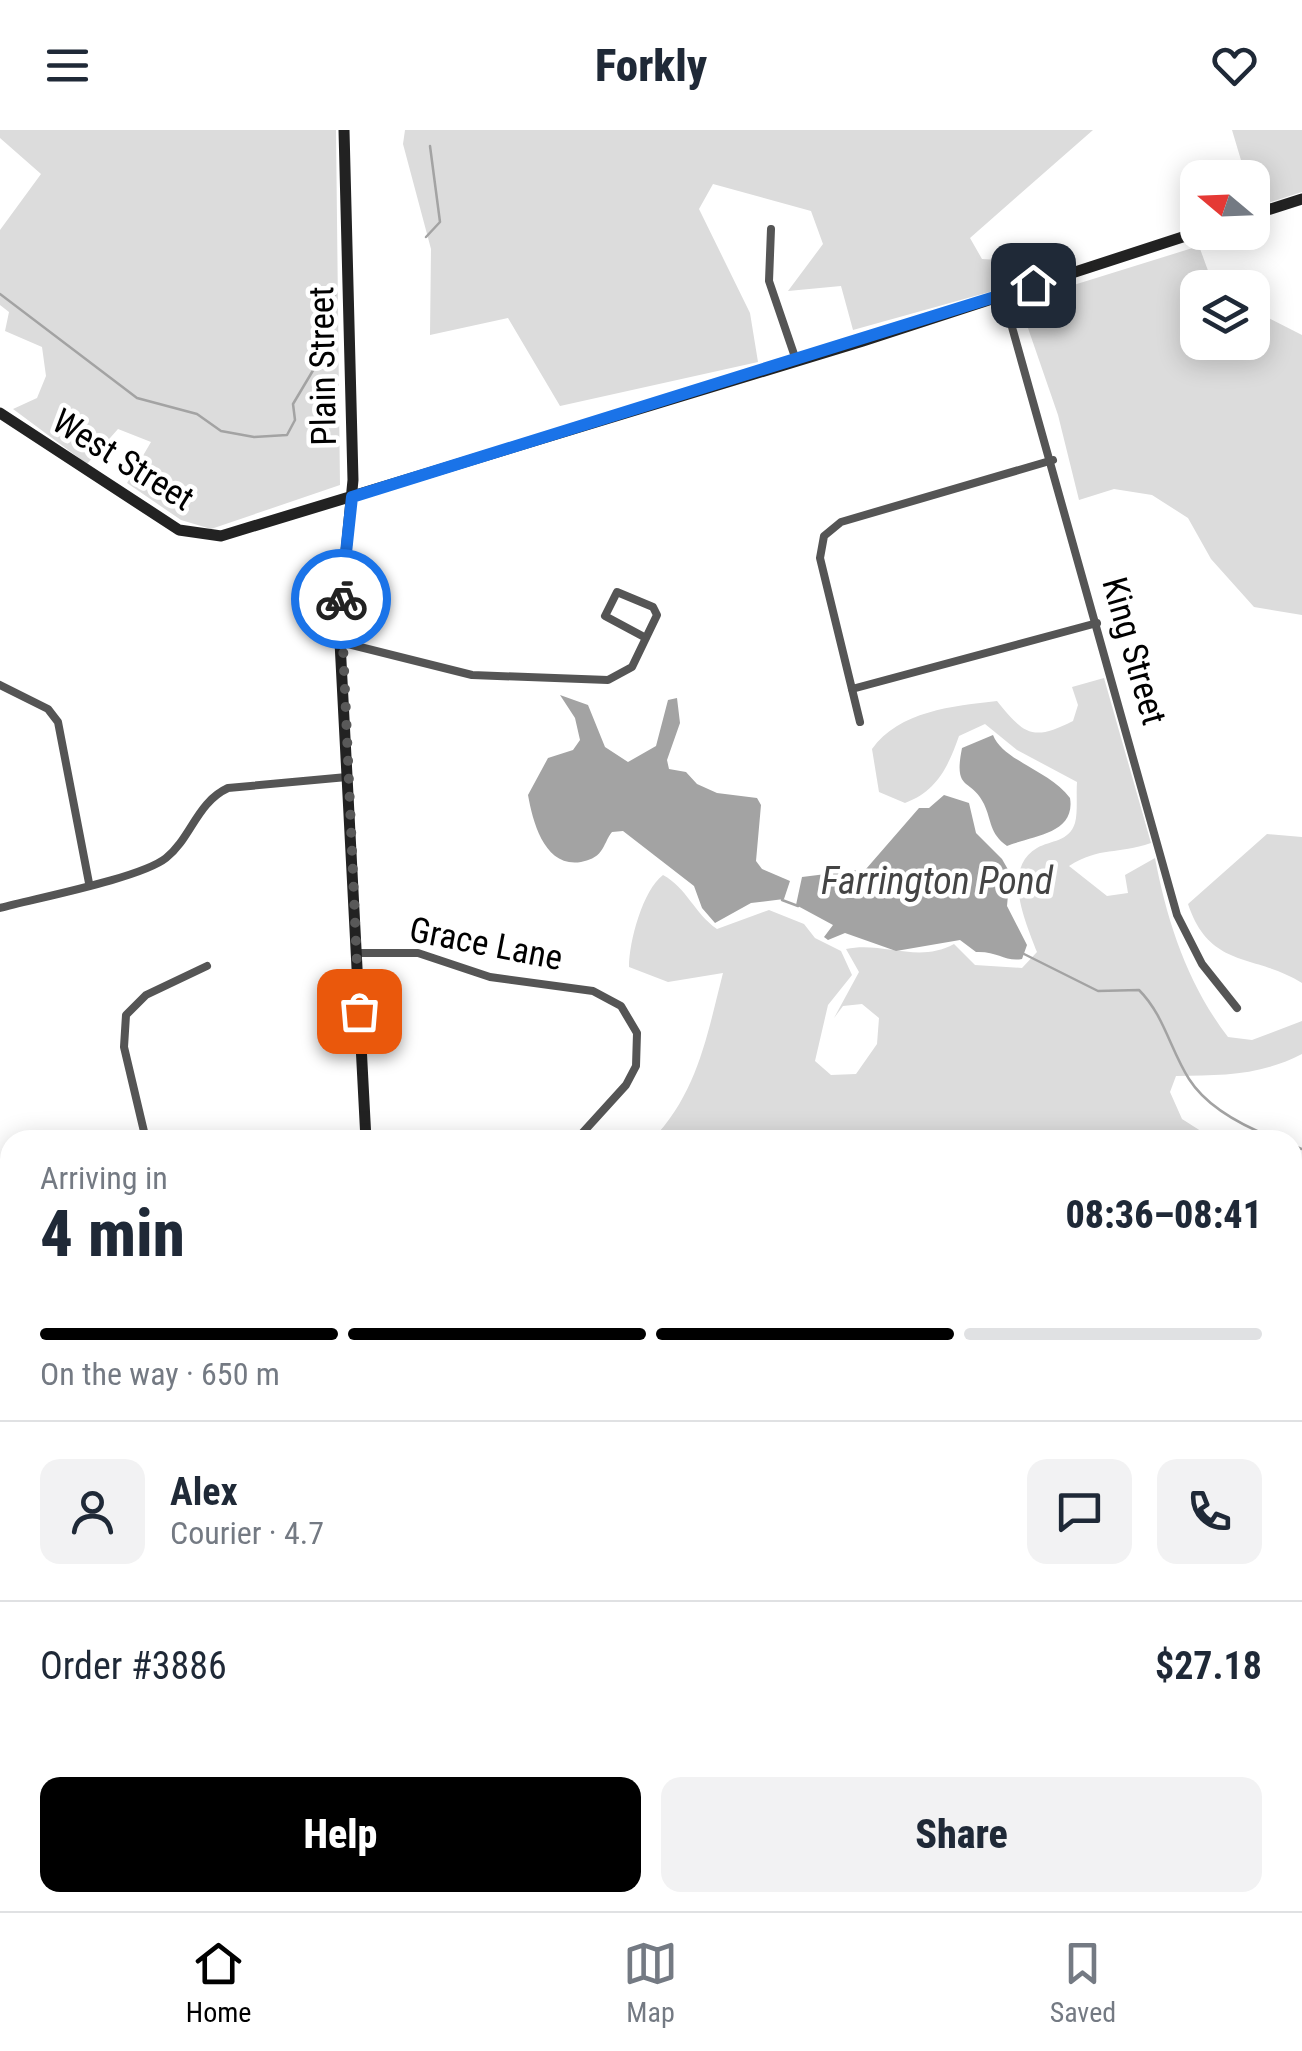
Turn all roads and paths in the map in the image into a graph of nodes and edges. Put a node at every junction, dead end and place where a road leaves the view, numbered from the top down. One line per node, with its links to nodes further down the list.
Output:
1 (344, 130): 10 (street, Plain Street)
2 (1302, 199): 3 (street)
3 (1270, 209)
4 (770, 229): 7 (street)
5 (1180, 238): 6 (street, West Street)
6 (1003, 295): 7 (street, West Street); 9 (street, King Street)
7 (796, 360): 10 (street, West Street)
8 (0, 414): 10 (street, West Street)
9 (1053, 460): 11 (street, King Street); 15 (street)
10 (352, 497): 13 (street, Plain Street)
11 (1097, 623): 15 (street); 22 (street, King Street)
12 (646, 638): 12 (street); 13 (street)
13 (340, 642): 17 (street, Plain Street)
14 (0, 686): 18 (street)
15 (852, 689): 16 (street)
16 (860, 722)
17 (347, 777): 18 (street); 20 (street, Plain Street)
18 (89, 883): 19 (street)
19 (0, 908)
20 (356, 952): 24 (street, Plain Street); 25 (street, Grace Lane)
21 (207, 966): 23 (street)
22 (1237, 1008)
23 (144, 1130)
24 (365, 1130)
25 (585, 1130)

